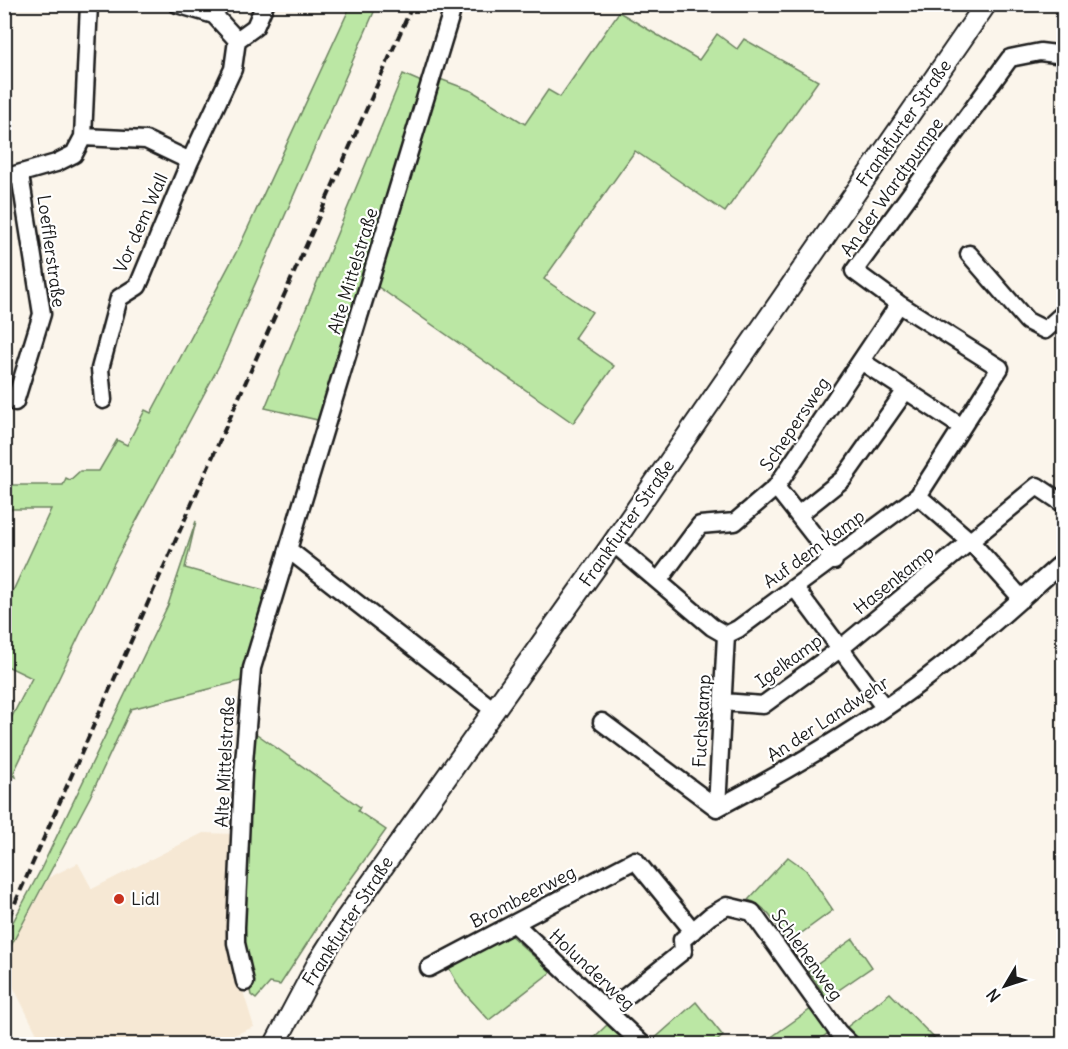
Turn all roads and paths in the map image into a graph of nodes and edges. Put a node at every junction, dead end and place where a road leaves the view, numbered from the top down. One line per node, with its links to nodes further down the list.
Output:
1 (89, 4): 8 (street)
2 (177, 4): 6 (street)
3 (266, 4): 6 (street)
4 (454, 4): 26 (street, Alte Mittelstraße)
5 (986, 4): 25 (main road, Frankfurter Straße)
6 (237, 40): 9 (street, Vor dem Wall)
7 (1064, 55): 12 (street, An der Wardtpumpe)
8 (83, 137): 9 (street, Vor dem Wall); 10 (street, Loefflerstraße)
9 (190, 161): 17 (street, Vor dem Wall)
10 (12, 176): 18 (street, Loefflerstraße)
11 (969, 254): 13 (street)
12 (899, 304): 14 (street, Schepersweg); 15 (street, An der Wardtpumpe)
13 (1064, 313)
14 (861, 361): 16 (street); 20 (street, Schepersweg)
15 (1000, 368): 19 (street, Auf dem Kamp)
16 (906, 390): 19 (street); 23 (street)
17 (104, 400)
18 (15, 402)
19 (962, 427): 21 (street, Auf dem Kamp)
20 (776, 487): 23 (street, Schepersweg); 29 (street)
21 (918, 496): 24 (street); 27 (street, Auf dem Kamp)
22 (1064, 504): 24 (street, Hasenkamp)
23 (798, 515): 27 (street, Schepersweg)
24 (971, 542): 31 (street); 33 (street, Hasenkamp)
25 (613, 543): 29 (street); 36 (main road, Frankfurter Straße)
26 (289, 550): 36 (street); 42 (street, Alte Mittelstraße)
27 (834, 561): 30 (street, Auf dem Kamp)
28 (1064, 561): 31 (street, An der Landwehr)
29 (659, 580): 32 (street)
30 (795, 588): 32 (street, Auf dem Kamp); 33 (street, Igelkamp)
31 (1022, 599): 35 (street, An der Landwehr)
32 (726, 635): 34 (street, Fuchskamp)
33 (841, 648): 34 (street, Igelkamp); 35 (street, Igelkamp)
34 (723, 702): 38 (street, Fuchskamp)
35 (884, 707): 38 (street, An der Landwehr)
36 (495, 711): 44 (main road, Frankfurter Straße)
37 (602, 722): 38 (street)
38 (717, 808)
39 (515, 924): 40 (street, Brombeerweg); 41 (street, Brombeerweg); 43 (street, Holunderweg)
40 (693, 931): 43 (street, Schlehenweg); 46 (street, Schlehenweg)
41 (429, 968)
42 (245, 982)
43 (608, 1011): 45 (street, Holunderweg)
44 (274, 1044)
45 (642, 1044)
46 (850, 1044)

